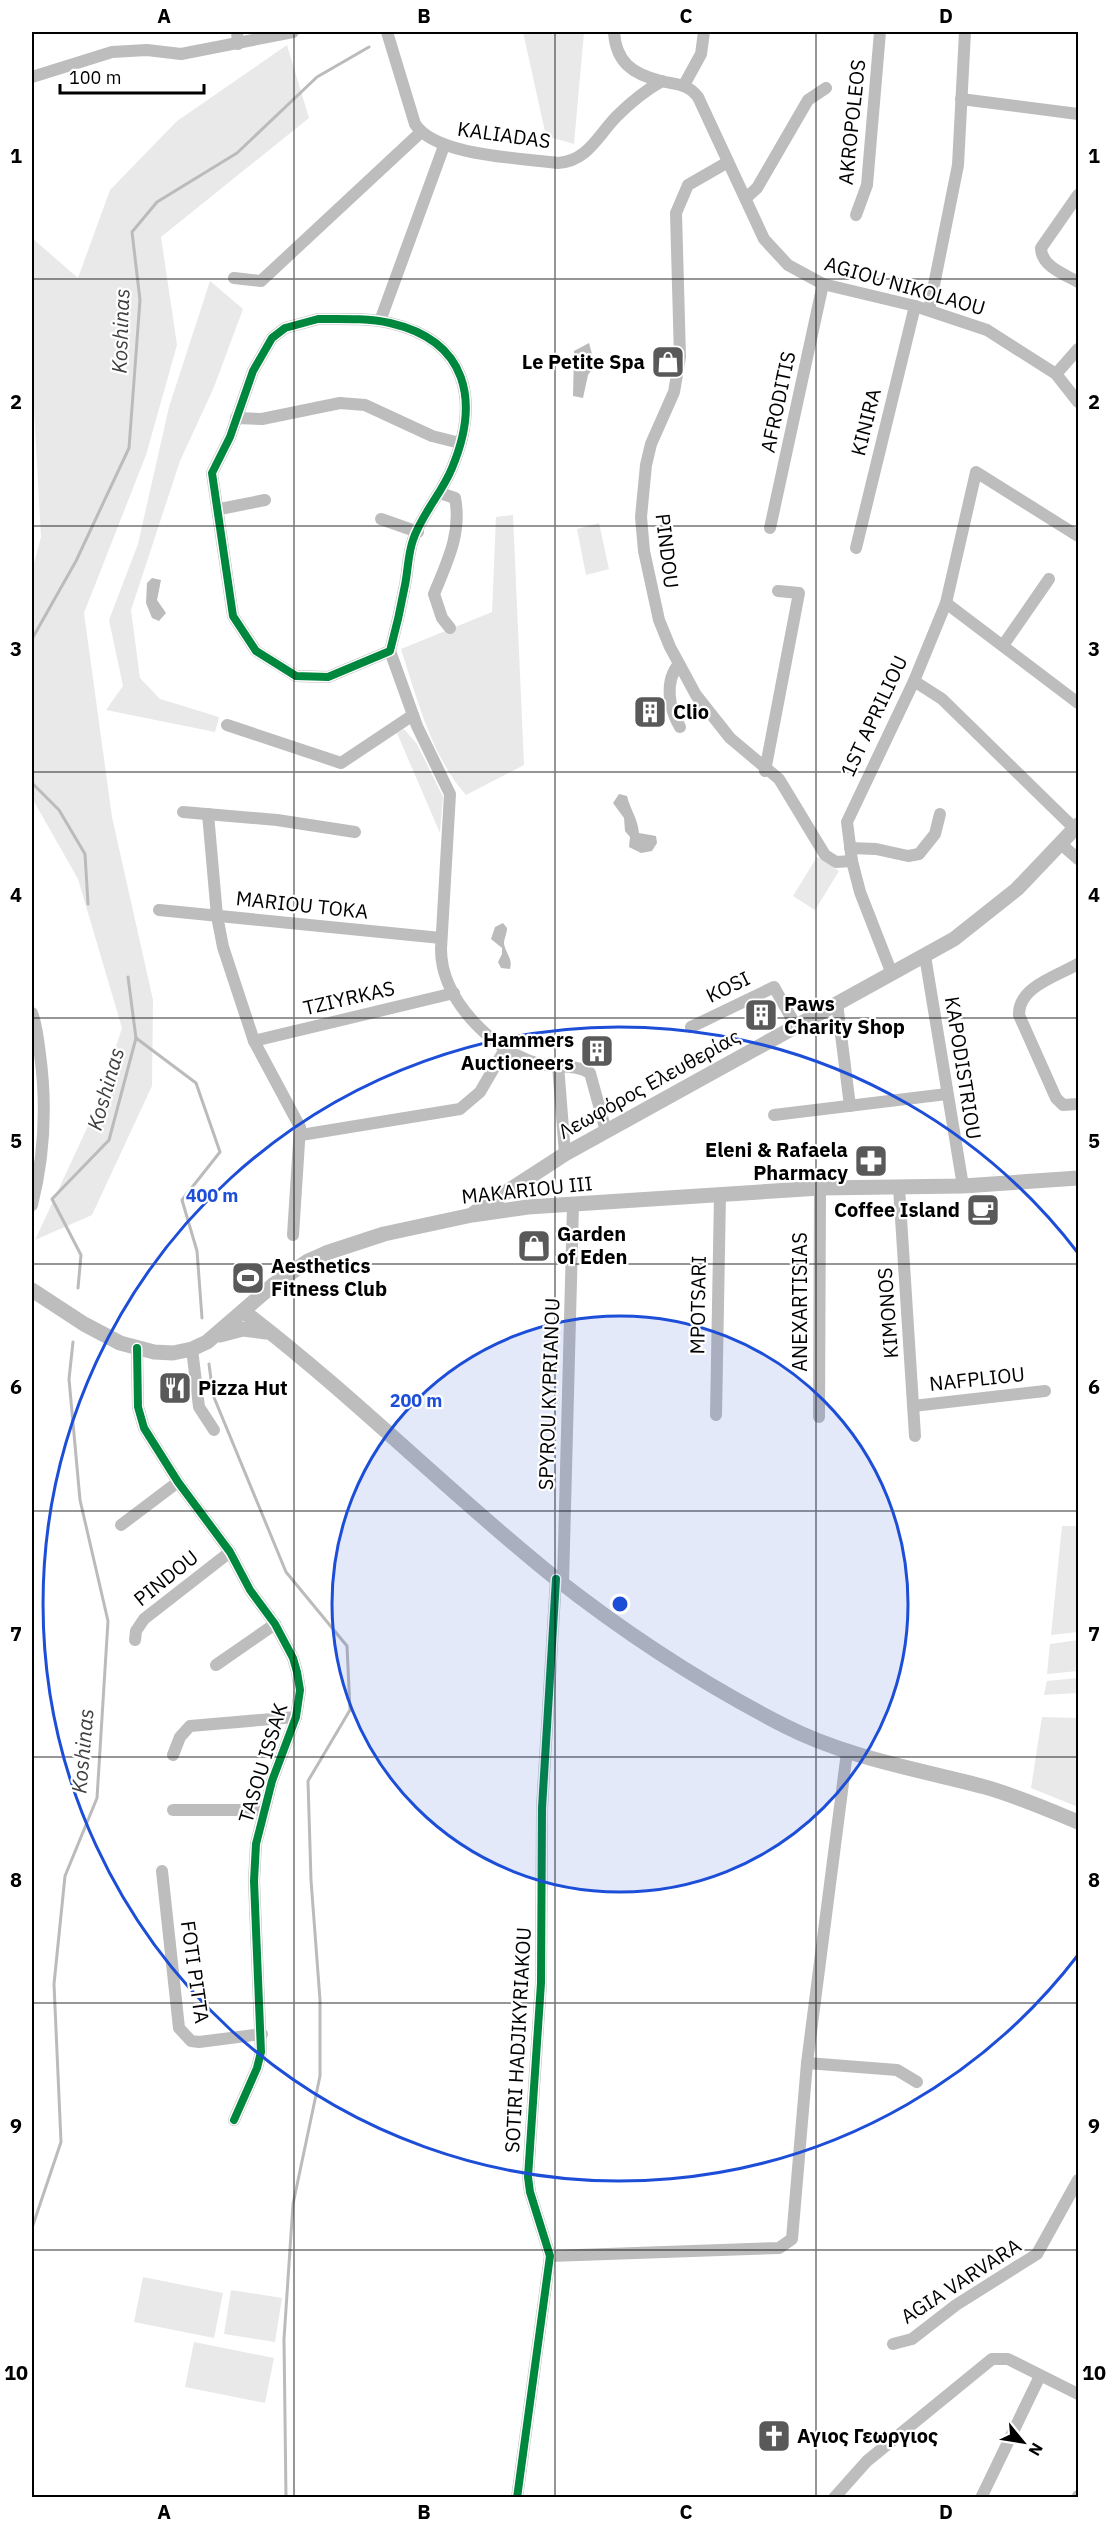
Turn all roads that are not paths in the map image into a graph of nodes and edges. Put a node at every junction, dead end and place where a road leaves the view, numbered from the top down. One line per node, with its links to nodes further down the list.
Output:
1 (293, 32): 7 (street)
2 (387, 32): 14 (street)
3 (614, 32): 9 (street)
4 (705, 32): 10 (street)
5 (880, 32): 19 (street, AKROPOLEOS)
6 (965, 32): 12 (street)
7 (238, 38): 8 (street)
8 (32, 77)
9 (662, 81): 10 (street); 15 (street, KALIADAS)
10 (684, 85): 16 (street, AGIOU NIKOLAOU)
11 (826, 88): 18 (street)
12 (961, 99): 13 (street); 24 (street)
13 (1078, 114)
14 (420, 133): 15 (street, KALIADAS); 20 (street)
15 (444, 146): 25 (street)
16 (728, 162): 18 (street, AGIOU NIKOLAOU); 45 (street, PINDOU)
17 (1078, 195): 21 (street)
18 (746, 198): 22 (street, AGIOU NIKOLAOU)
19 (856, 215)
20 (234, 278)
21 (1078, 282)
22 (824, 284): 23 (street, AGIOU NIKOLAOU); 35 (street, AFRODITIS)
23 (915, 306): 24 (street, AGIOU NIKOLAOU); 38 (street, KINIRA)
24 (929, 310): 27 (street, AGIOU NIKOLAOU)
25 (380, 321): 29 (street); 30 (street)
26 (1078, 349): 27 (street)
27 (1056, 374): 28 (street, AGIOU NIKOLAOU)
28 (1078, 402)
29 (236, 418): 30 (street); 33 (street)
30 (460, 443): 31 (street)
31 (440, 493): 36 (street); 42 (street)
32 (264, 500): 33 (street)
33 (220, 509): 44 (street)
34 (381, 519): 36 (street)
35 (770, 528)
36 (418, 531): 44 (street)
37 (1078, 536): 41 (street, 1ST APRILIOU)
38 (856, 548)
39 (1049, 579): 43 (street)
40 (778, 591): 51 (street)
41 (946, 603): 43 (street); 46 (street, 1ST APRILIOU)
42 (450, 628)
43 (1004, 644): 47 (street)
44 (390, 651): 48 (street)
45 (679, 664): 50 (street); 51 (street, PINDOU)
46 (914, 681): 55 (street); 58 (street, 1ST APRILIOU)
47 (1078, 703)
48 (413, 715): 49 (street); 63 (street)
49 (226, 724)
50 (680, 727)
51 (765, 771): 60 (street, PINDOU)
52 (183, 812): 53 (street)
53 (208, 814): 56 (street); 62 (street)
54 (940, 814): 58 (street)
55 (1077, 827): 57 (main road, Λεωφόρος Ελευθερίας)
56 (355, 832)
57 (1061, 844): 59 (street); 64 (main road, Λεωφόρος Ελευθερίας)
58 (850, 848): 60 (street, 1ST APRILIOU)
59 (1078, 859)
60 (852, 861): 66 (street, 1ST APRILIOU)
61 (159, 910): 62 (street, MARIOU TOKA)
62 (217, 916): 63 (street, MARIOU TOKA); 72 (street)
63 (441, 938): 67 (street)
64 (925, 956): 66 (main road, Λεωφόρος Ελευθερίας); 75 (street, KAPODISTRIOU)
65 (1078, 964): 76 (street)
66 (892, 974): 68 (main road, Λεωφόρος Ελευθερίας)
67 (454, 993): 72 (street, TZIYRKAS); 73 (street)
68 (837, 1003): 70 (main road, Λεωφόρος Ελευθερίας); 77 (street)
69 (32, 1013): 80 (street)
70 (796, 1026): 71 (street, KOSI); 81 (main road, Λεωφόρος Ελευθερίας)
71 (691, 1027)
72 (254, 1041): 82 (street)
73 (505, 1049): 74 (street); 82 (street)
74 (558, 1065): 81 (street); 83 (street)
75 (948, 1094): 77 (street); 86 (street, KAPODISTRIOU)
76 (1078, 1104)
77 (850, 1106): 79 (street)
78 (32, 1115): 80 (street)
79 (774, 1115)
80 (46, 1117): 90 (street)
81 (606, 1131): 83 (main road, Λεωφόρος Ελευθερίας)
82 (301, 1135): 94 (street)
83 (565, 1154): 84 (main road, Λεωφόρος Ελευθερίας)
84 (529, 1177): 92 (main road); 93 (main road, Λεωφόρος Ελευθερίας)
85 (1078, 1178): 86 (main road, MAKARIOU III)
86 (963, 1186): 87 (main road, MAKARIOU III)
87 (899, 1187): 88 (main road, MAKARIOU III); 103 (street, KIMONOS)
88 (820, 1188): 89 (main road, MAKARIOU III); 105 (street, ANEXARTISIAS)
89 (720, 1196): 91 (main road, MAKARIOU III); 104 (street, MPOTSARI)
90 (32, 1205)
91 (573, 1205): 92 (main road, MAKARIOU III); 111 (street, SPYROU KYPRIANOU)
92 (528, 1207): 93 (main road, MAKARIOU III)
93 (472, 1215): 95 (main road, MAKARIOU III)
94 (293, 1235)
95 (269, 1289): 97 (main road, MAKARIOU III); 98 (main road)
96 (32, 1290): 100 (main road, MAKARIOU III)
97 (243, 1311): 98 (main road); 99 (main road, MAKARIOU III)
98 (272, 1333): 99 (main road); 111 (main road)
99 (217, 1336): 101 (main road, MAKARIOU III)
100 (136, 1348): 101 (main road, MAKARIOU III); 108 (street, TASOU ISSAK)
101 (192, 1349): 106 (street)
102 (1045, 1391): 103 (street, NAFPLIOU)
103 (913, 1406): 107 (street, KIMONOS)
104 (716, 1415)
105 (819, 1417)
106 (214, 1430)
107 (915, 1436)
108 (178, 1482): 109 (street); 110 (street, TASOU ISSAK)
109 (121, 1525)
110 (230, 1552): 112 (street, TASOU ISSAK); 113 (street, PINDOU)
111 (559, 1581): 116 (main road); 127 (street, SOTIRI HADJIKYRIAKOU)
112 (274, 1624): 114 (street); 115 (street, TASOU ISSAK)
113 (135, 1640)
114 (216, 1665)
115 (296, 1717): 117 (street); 119 (street, TASOU ISSAK)
116 (847, 1752): 120 (main road); 123 (street)
117 (173, 1755)
118 (173, 1810): 119 (street)
119 (263, 1810): 122 (street, TASOU ISSAK)
120 (1078, 1823)
121 (162, 1871): 122 (street, FOTI PITTA)
122 (262, 2034): 125 (street, TASOU ISSAK)
123 (807, 2063): 124 (street); 127 (street)
124 (917, 2082)
125 (234, 2120)
126 (1078, 2180): 128 (street, AGIA VARVARA)
127 (550, 2256): 131 (street, SOTIRI HADJIKYRIAKOU)
128 (893, 2344)
129 (1040, 2376): 130 (street); 132 (street); 133 (street)
130 (1078, 2394)
131 (517, 2498)
132 (834, 2498)
133 (981, 2498)

